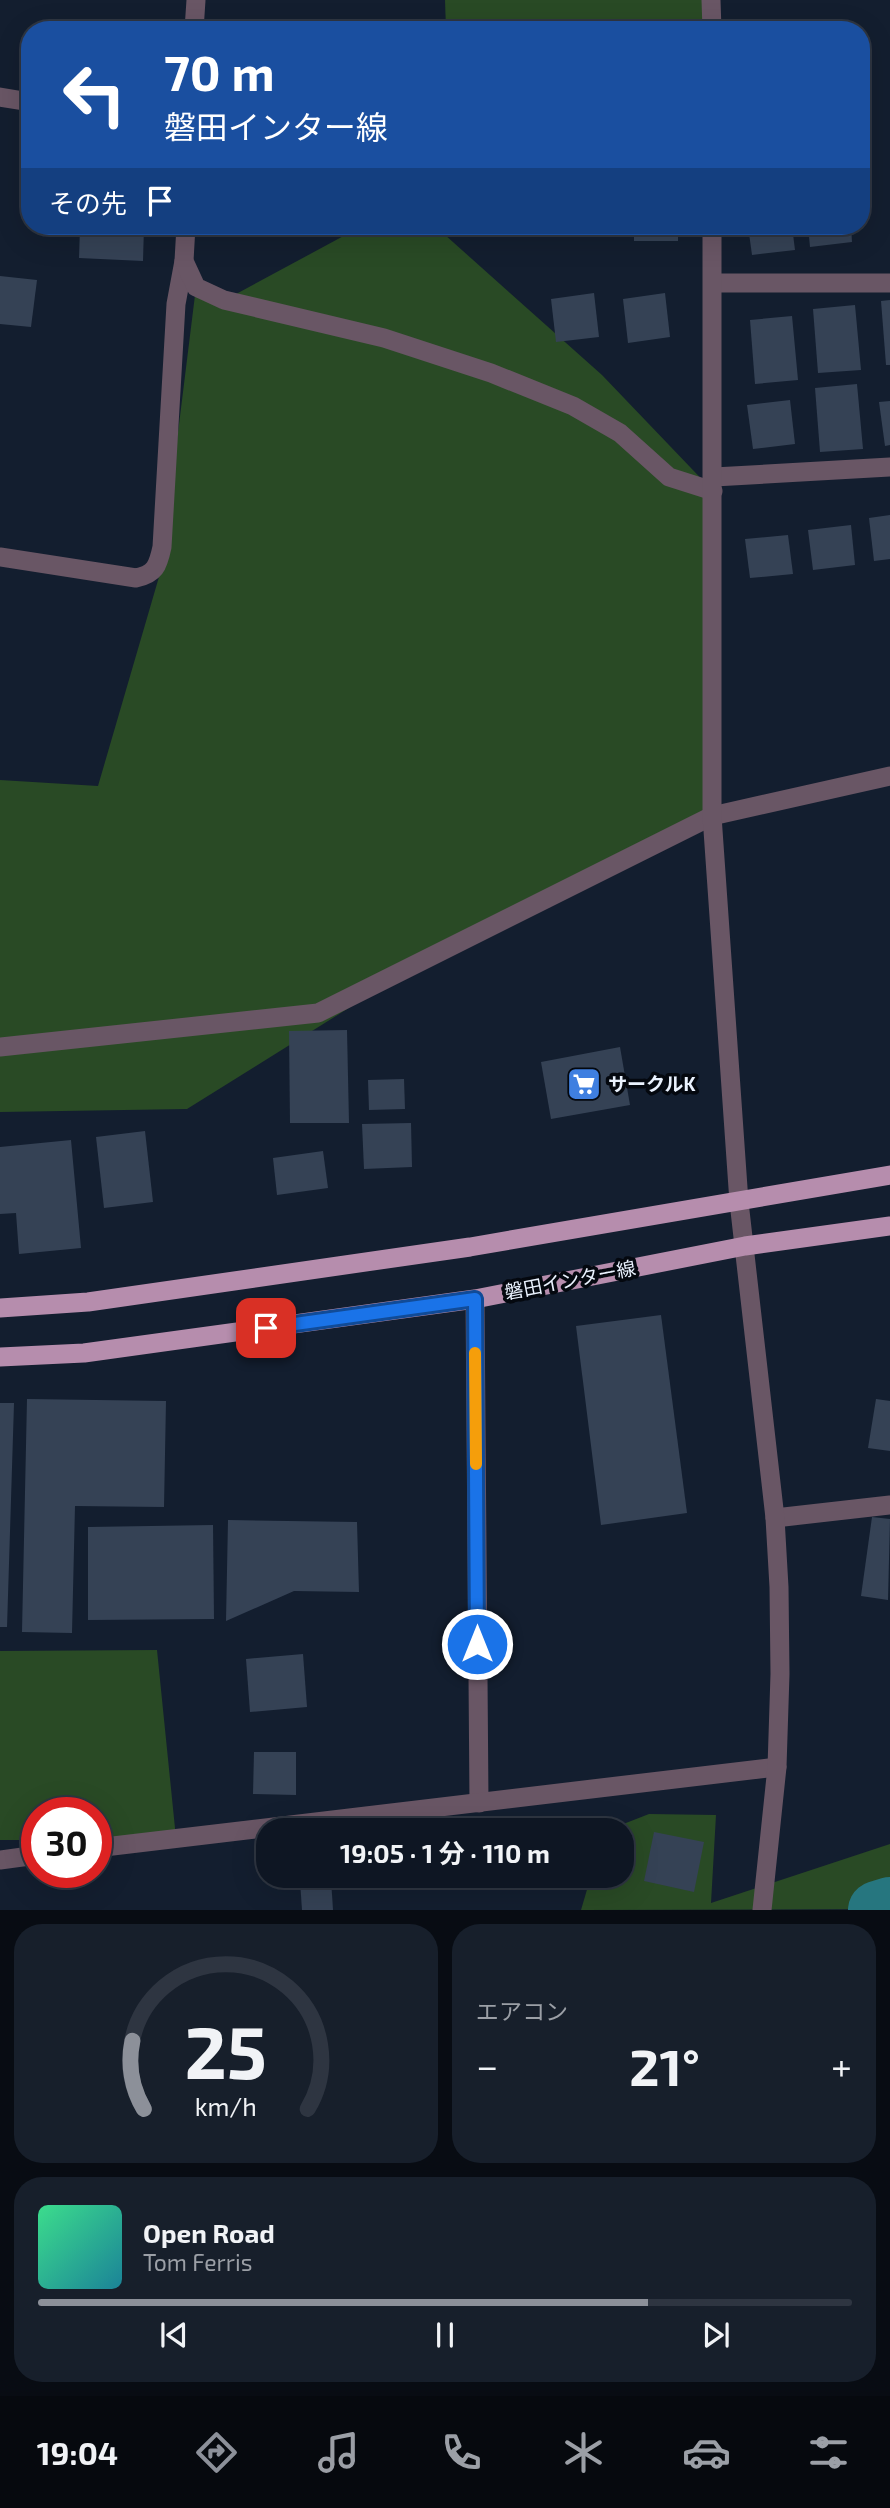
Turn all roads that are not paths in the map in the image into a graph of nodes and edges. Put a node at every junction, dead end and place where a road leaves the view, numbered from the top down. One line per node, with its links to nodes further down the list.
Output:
1 (195, 0): 3 (street)
2 (711, 0): 4 (street)
3 (194, 21)
4 (712, 21)
5 (0, 97): 6 (street)
6 (21, 100)
7 (185, 235): 9 (street)
8 (712, 235): 10 (street)
9 (184, 261): 13 (street); 14 (street)
10 (713, 283): 11 (street); 13 (street)
11 (890, 283)
12 (890, 467): 13 (street)
13 (713, 484): 16 (street)
14 (0, 557)
15 (890, 776): 16 (street)
16 (712, 816): 17 (street); 19 (street)
17 (0, 1047)
18 (890, 1175): 19 (main road)
19 (739, 1202): 21 (street); 23 (main road)
20 (890, 1226): 21 (main road, 磐田インター線)
21 (745, 1245): 22 (main road, 磐田インター線); 26 (street)
22 (475, 1299): 24 (main road, 磐田インター線); 28 (street)
23 (0, 1308)
24 (0, 1357)
25 (890, 1505): 26 (street)
26 (775, 1518): 27 (street)
27 (777, 1768): 28 (street); 32 (street)
28 (479, 1803): 29 (street)
29 (112, 1846)
30 (21, 1858): 31 (street)
31 (0, 1860)
32 (763, 1907)

